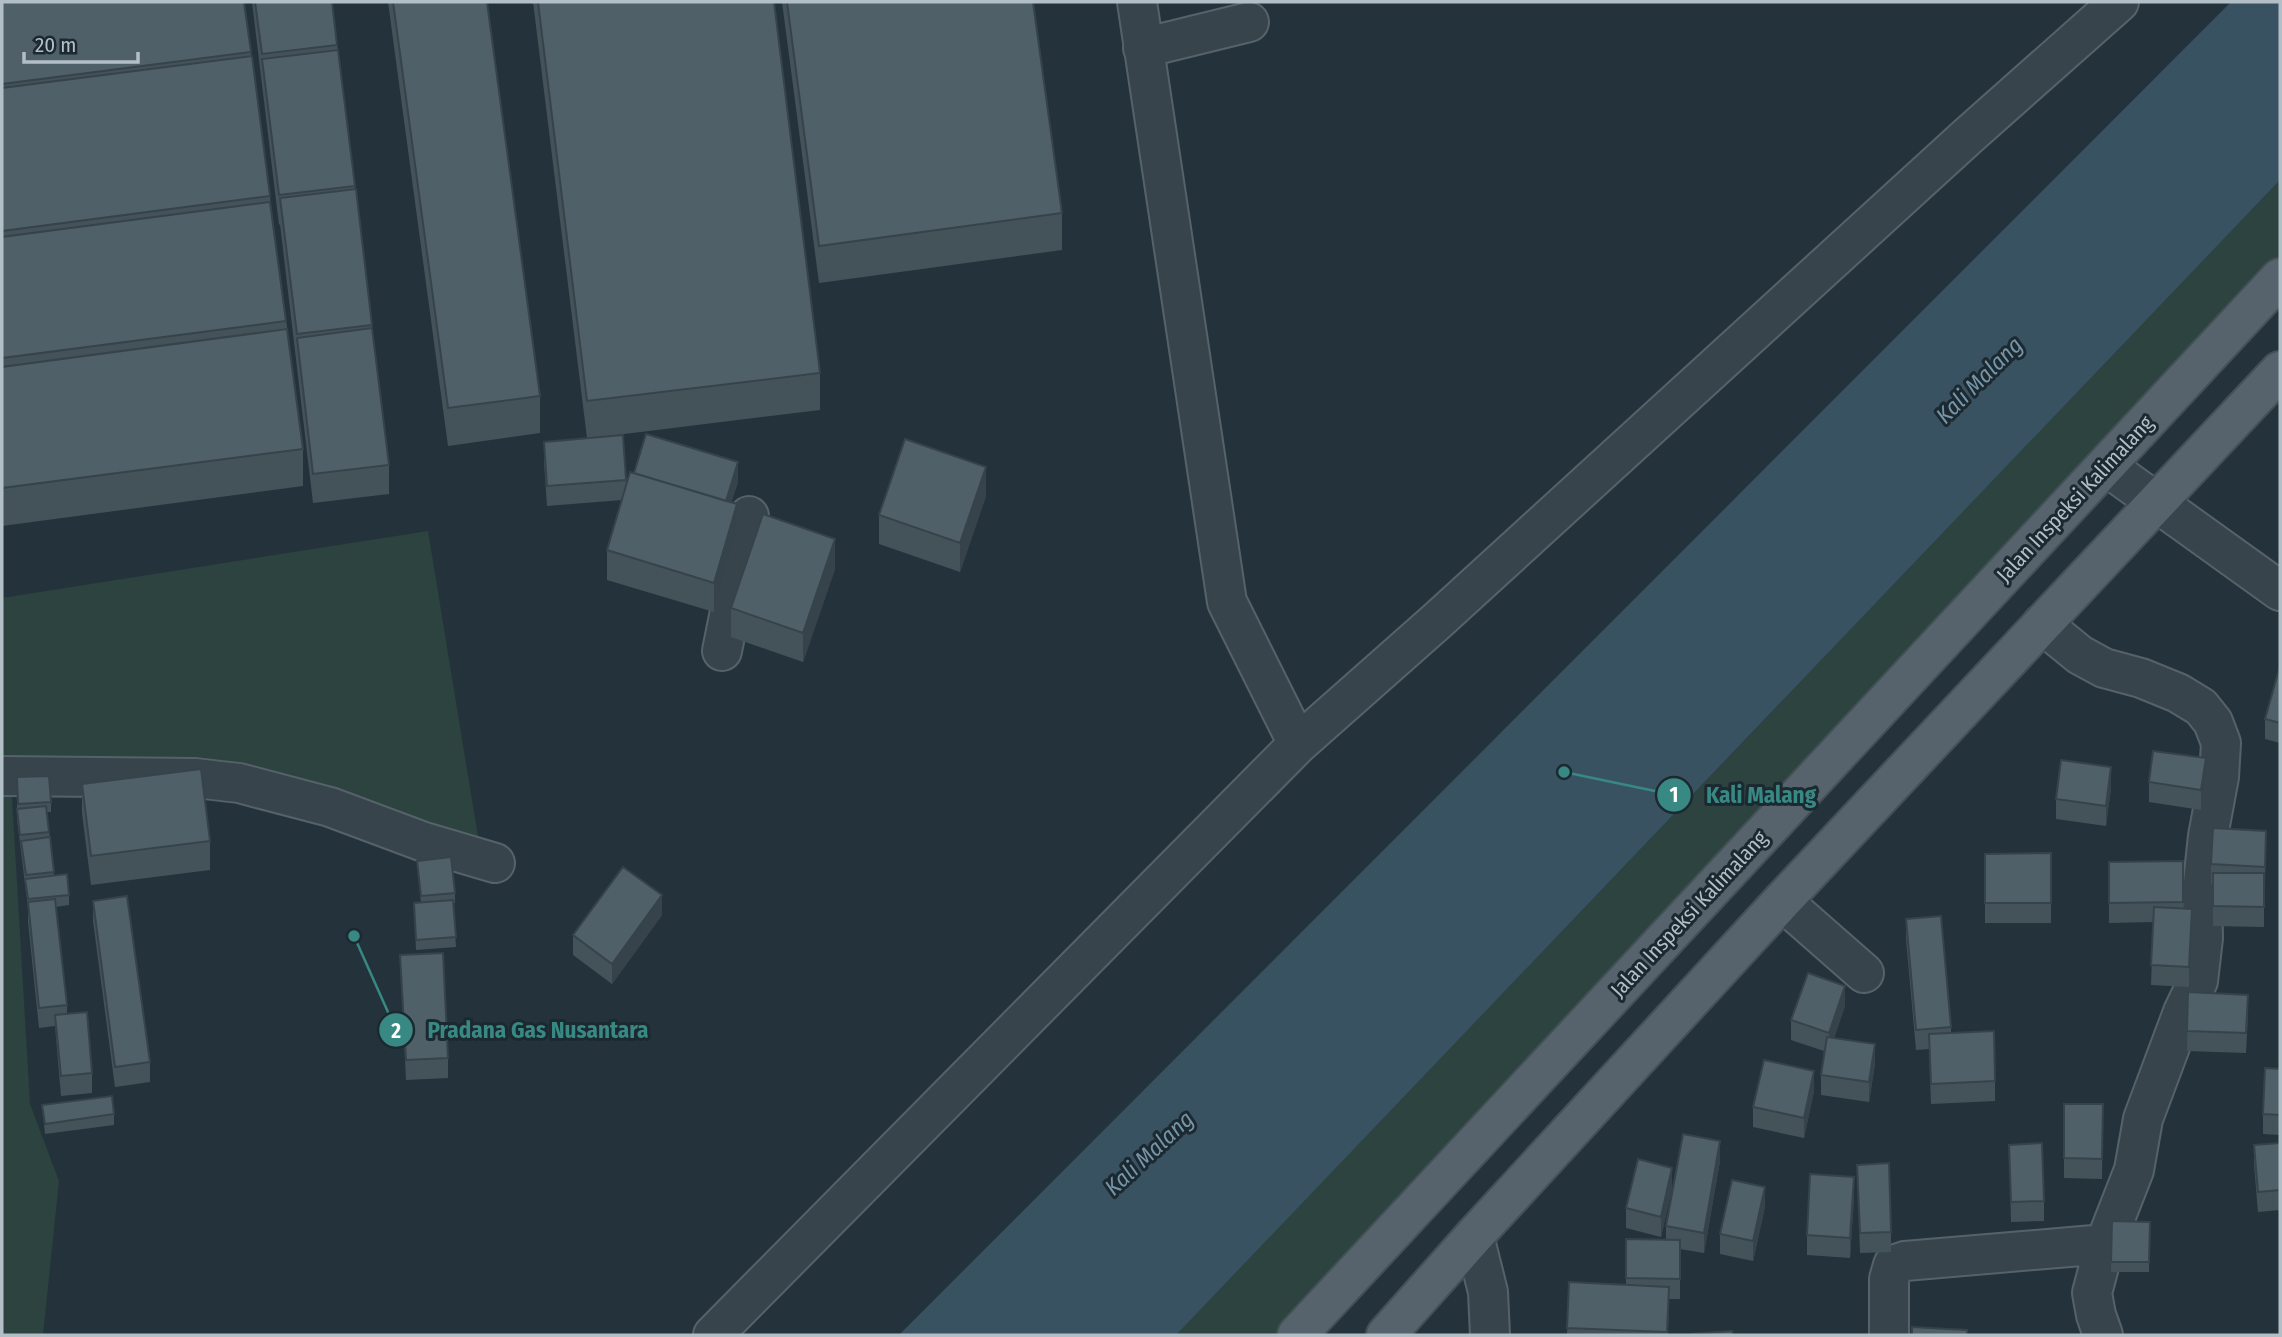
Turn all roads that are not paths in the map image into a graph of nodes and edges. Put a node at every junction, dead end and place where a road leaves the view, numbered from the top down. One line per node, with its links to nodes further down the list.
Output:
1 (1137, 2): 4 (street)
2 (2119, 2): 13 (street)
3 (1249, 22): 4 (street)
4 (1143, 48): 13 (street)
5 (2280, 278): 7 (main road, Jalan Inspeksi Kalimalang)
6 (2280, 371): 8 (main road)
7 (2106, 466): 8 (street); 14 (main road, Jalan Inspeksi Kalimalang)
8 (2156, 501): 10 (street); 11 (main road)
9 (749, 516): 12 (street)
10 (2280, 591)
11 (2042, 624): 16 (main road); 23 (street)
12 (722, 651)
13 (1298, 744): 24 (street)
14 (1822, 771): 16 (main road); 20 (main road, Jalan Inspeksi Kalimalang)
15 (2, 776): 17 (street)
16 (1867, 811): 18 (main road)
17 (495, 863)
18 (1782, 901): 19 (street); 21 (main road)
19 (1864, 973)
20 (1575, 1036): 21 (main road); 25 (main road, Jalan Inspeksi Kalimalang)
21 (1621, 1076): 22 (main road)
22 (1474, 1236): 26 (main road); 27 (street)
23 (2105, 1244): 28 (street); 29 (street)
24 (713, 1335)
25 (1297, 1335)
26 (1386, 1335)
27 (1490, 1335)
28 (1889, 1335)
29 (2103, 1335)

